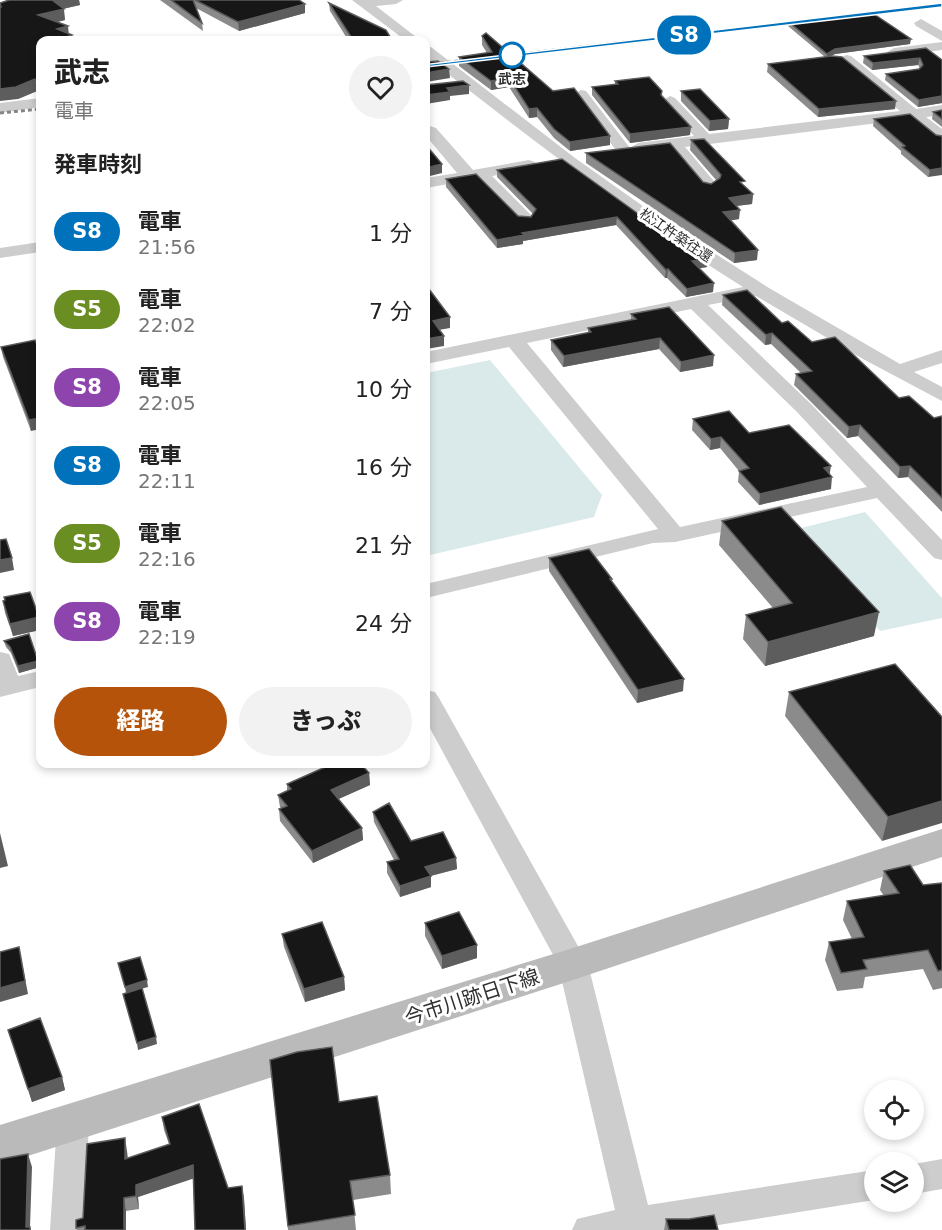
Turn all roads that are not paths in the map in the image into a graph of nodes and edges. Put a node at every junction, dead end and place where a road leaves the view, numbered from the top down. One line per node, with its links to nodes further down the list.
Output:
1 (396, 0): 2 (street)
2 (362, 2): 4 (street)
3 (921, 23): 5 (street)
4 (408, 36)
5 (942, 37)
6 (942, 46): 7 (street)
7 (881, 54)
8 (430, 56): 14 (street, 松江杵築往還)
9 (862, 56): 10 (street)
10 (846, 58): 11 (street); 13 (street)
11 (829, 60)
12 (885, 74): 13 (street)
13 (866, 77): 21 (street)
14 (465, 82): 15 (street); 27 (street, 松江杵築往還)
15 (445, 85)
16 (581, 94): 26 (street)
17 (670, 101): 24 (street)
18 (36, 104): 19 (street)
19 (0, 108)
20 (942, 110): 21 (street)
21 (911, 113): 23 (street); 24 (street)
22 (430, 130): 28 (street)
23 (942, 137)
24 (706, 140): 25 (street)
25 (674, 144): 26 (street); 30 (street)
26 (624, 150): 27 (street)
27 (567, 158): 28 (street); 34 (street, 松江杵築往還)
28 (475, 175): 29 (street); 31 (street)
29 (430, 182)
30 (710, 186)
31 (525, 219)
32 (36, 248): 33 (street)
33 (0, 253)
34 (758, 290): 35 (street); 39 (street, 松江杵築往還)
35 (695, 303): 36 (street); 41 (street)
36 (514, 340): 38 (street); 42 (street)
37 (942, 356): 39 (street)
38 (430, 357)
39 (898, 371): 40 (street, 松江杵築往還)
40 (942, 395)
41 (883, 490): 42 (street); 43 (street)
42 (675, 536): 44 (street)
43 (942, 552)
44 (430, 590)
45 (0, 660): 47 (street)
46 (36, 680): 47 (street)
47 (4, 688)
48 (430, 705): 50 (street)
49 (942, 843): 50 (street, 今市川跡日下線)
50 (573, 964): 51 (street, 今市川跡日下線); 56 (street)
51 (73, 1123): 52 (street, 今市川跡日下線); 57 (street)
52 (0, 1145)
53 (942, 1174): 54 (street)
54 (924, 1177)
55 (864, 1187): 56 (street)
56 (636, 1226): 58 (street)
57 (67, 1230)
58 (589, 1230)

